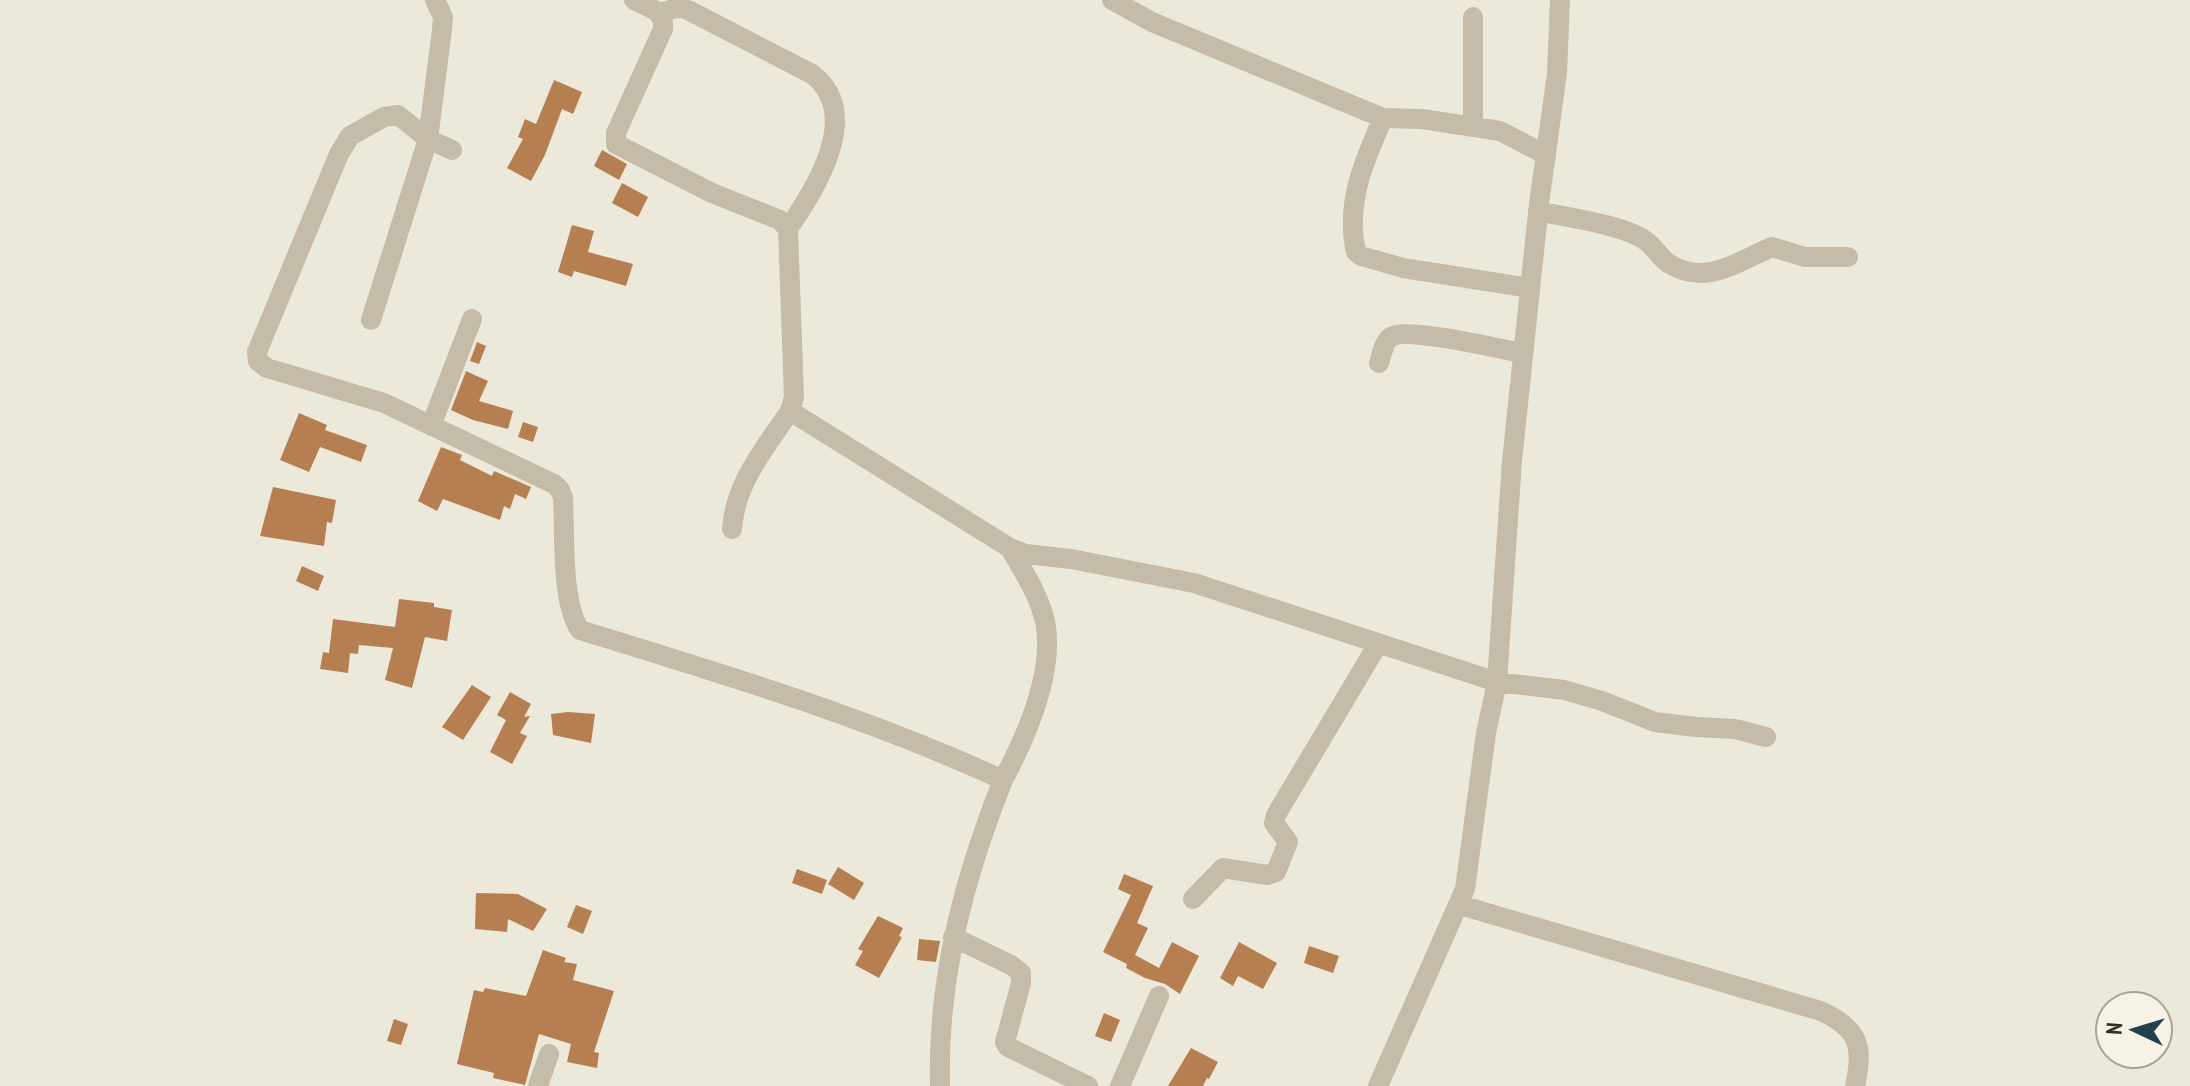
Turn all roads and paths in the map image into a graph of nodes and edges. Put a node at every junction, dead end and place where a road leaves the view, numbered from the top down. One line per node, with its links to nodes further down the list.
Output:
1 (435, 0): 9 (street)
2 (634, 0): 5 (street)
3 (1112, 0): 7 (street)
4 (1560, 0): 11 (street)
5 (660, 13): 13 (street); 13 (street)
6 (1473, 17): 8 (street)
7 (1383, 118): 8 (street); 15 (street)
8 (1473, 127): 11 (street)
9 (428, 139): 10 (street); 17 (street); 21 (street)
10 (452, 150)
11 (1546, 155): 12 (street)
12 (1538, 211): 14 (street); 15 (street)
13 (788, 229): 20 (street)
14 (1848, 257)
15 (1530, 288): 18 (street)
16 (472, 319): 21 (street)
17 (371, 320)
18 (1523, 353): 19 (street); 25 (street)
19 (1379, 363)
20 (790, 411): 22 (street); 23 (street)
21 (431, 426): 27 (street)
22 (732, 529)
23 (1010, 548): 24 (street); 27 (street)
24 (1378, 644): 25 (street); 28 (street)
25 (1497, 682): 26 (street); 29 (street)
26 (1766, 737)
27 (1003, 780): 30 (street)
28 (1193, 899)
29 (1460, 905): 37 (street); 38 (street)
30 (953, 937): 34 (street); 35 (street)
31 (1159, 996): 36 (street)
32 (549, 1054): 33 (street)
33 (538, 1086)
34 (940, 1086)
35 (1088, 1086)
36 (1120, 1086)
37 (1378, 1086)
38 (1855, 1086)

